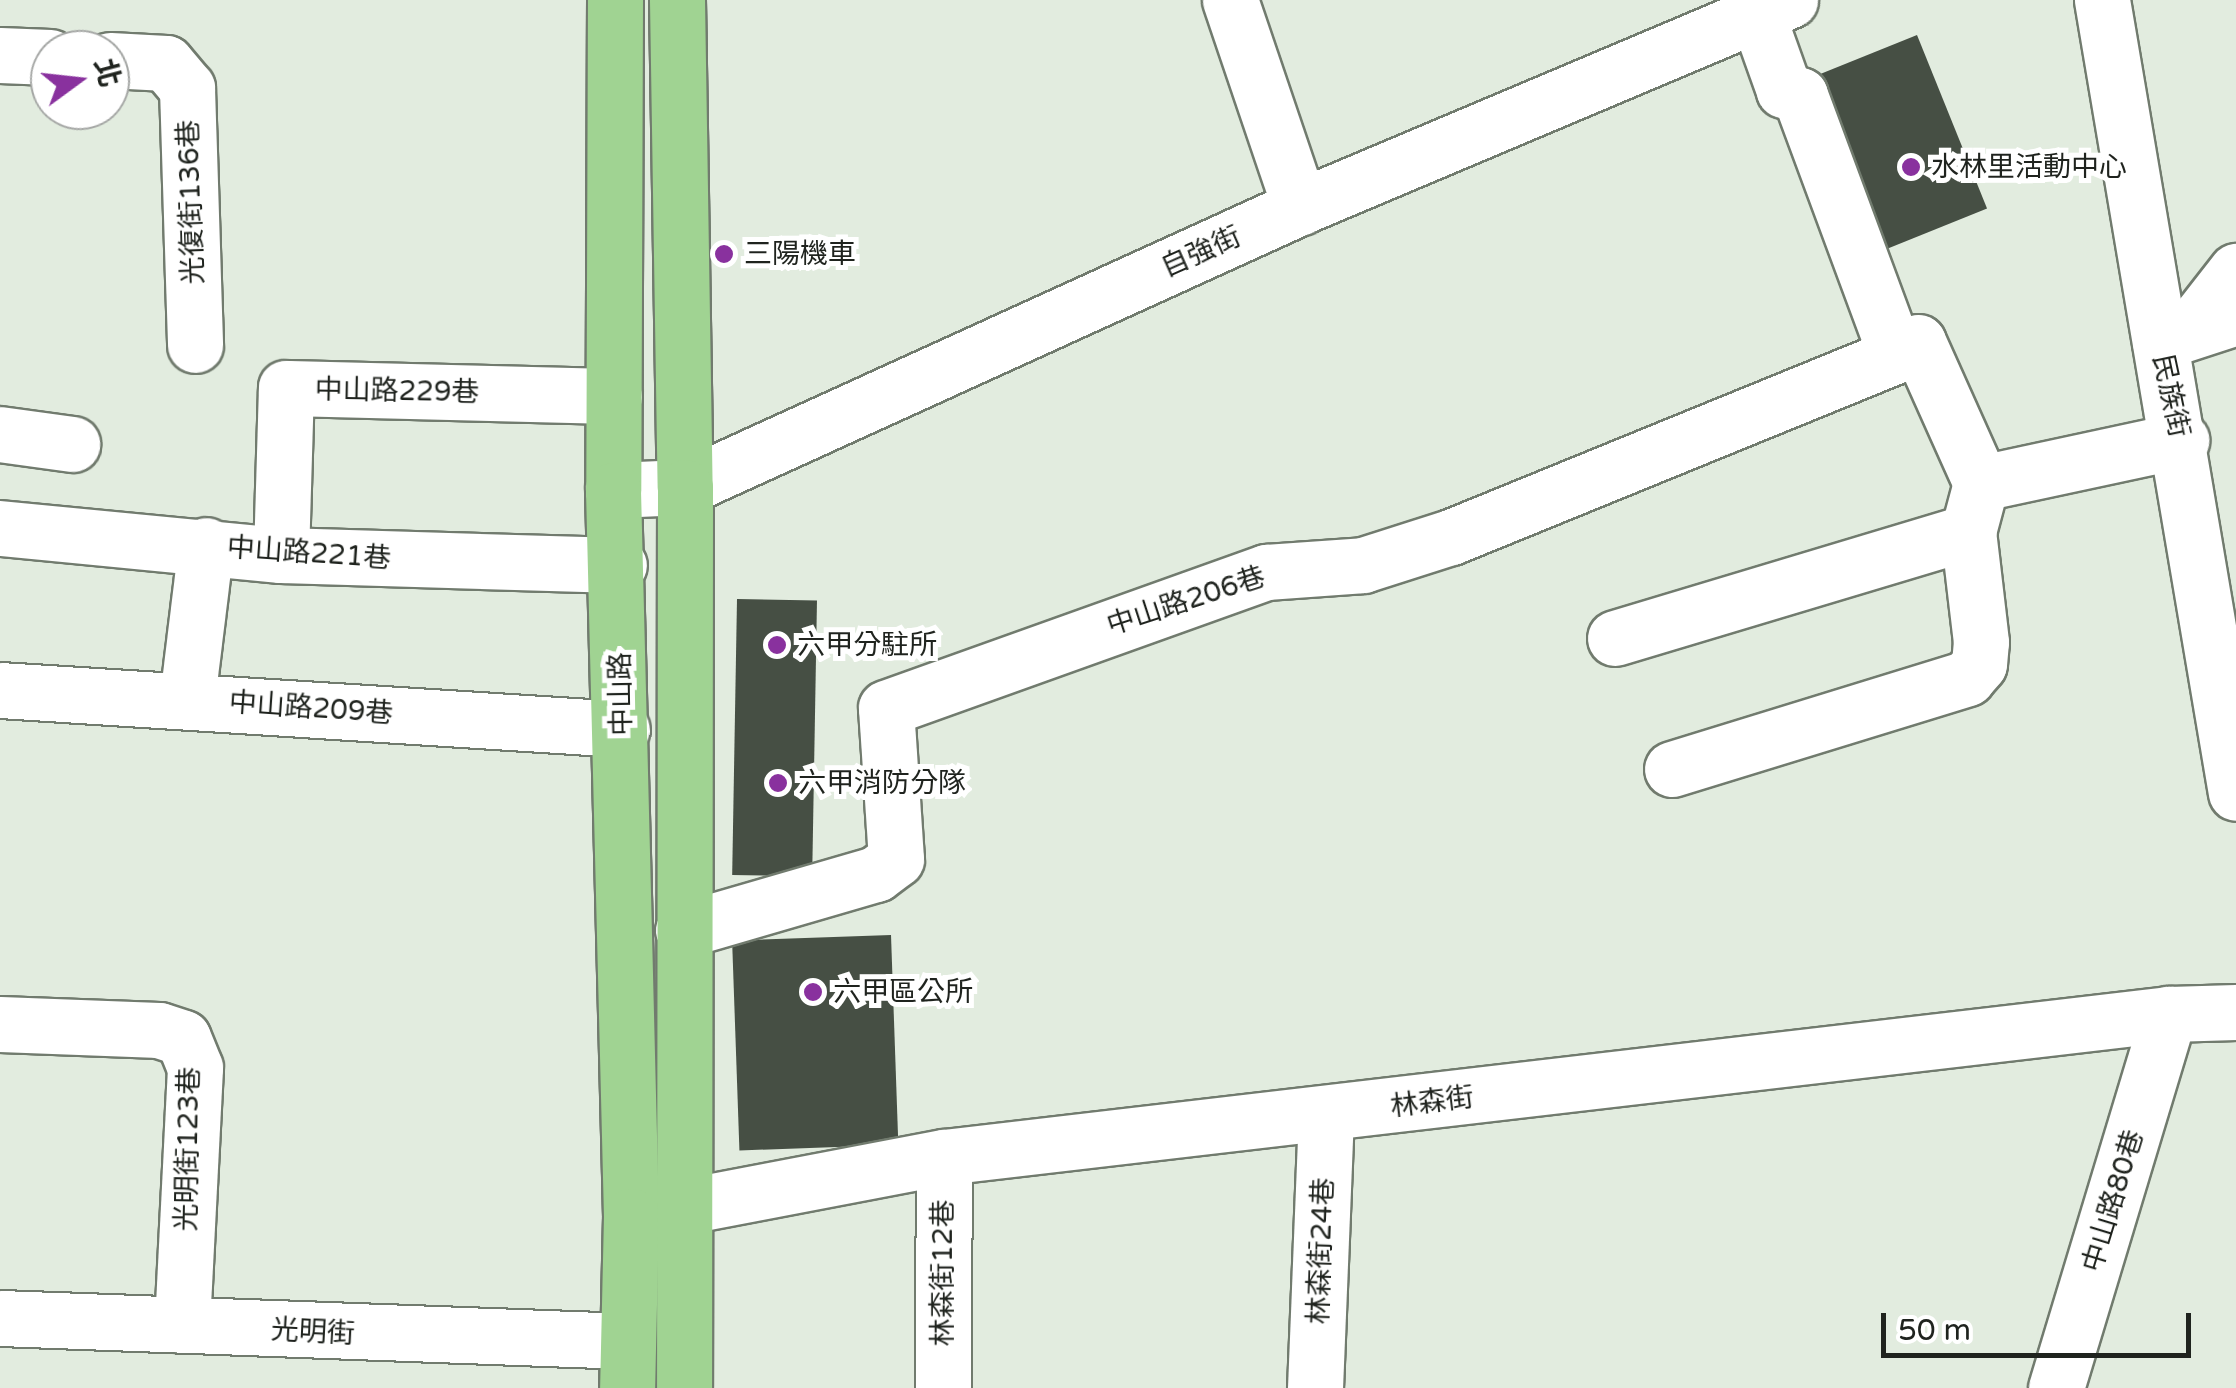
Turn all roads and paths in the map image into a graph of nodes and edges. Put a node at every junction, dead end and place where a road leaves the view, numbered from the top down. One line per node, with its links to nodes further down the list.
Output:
1 (614, 0): 14 (main road, 中山路)
2 (677, 0): 18 (main road, 中山路)
3 (1230, 0): 9 (street)
4 (2102, 0): 11 (street, 民族街)
5 (1773, 7): 9 (street, 自強街); 13 (street)
6 (0, 55): 7 (street)
7 (30, 56)
8 (130, 61): 12 (street, 光復街136巷)
9 (1300, 207): 18 (street, 自強街)
10 (2236, 271): 11 (street)
11 (2195, 330): 16 (street, 民族街)
12 (195, 345)
13 (1896, 355): 20 (street); 32 (street, 中山路206巷)
14 (614, 396): 19 (main road, 中山路); 23 (street, 中山路229巷)
15 (0, 434): 17 (street)
16 (2181, 440): 20 (street); 25 (street, 民族街)
17 (72, 444)
18 (685, 487): 19 (street, 自強街); 32 (main road, 中山路)
19 (613, 490): 24 (main road, 中山路)
20 (1974, 508): 26 (street); 30 (street)
21 (0, 528): 22 (street, 中山路221巷)
22 (206, 545): 23 (street, 中山路221巷); 28 (street)
23 (281, 555): 24 (street, 中山路221巷)
24 (619, 565): 29 (main road, 中山路)
25 (2223, 606): 31 (street, 民族街)
26 (1615, 638)
27 (0, 690): 28 (street, 中山路209巷)
28 (188, 699): 29 (street, 中山路209巷)
29 (622, 729): 38 (main road, 中山路)
30 (1672, 769)
31 (2236, 793)
32 (683, 930): 38 (main road, 中山路)
33 (2236, 1012): 34 (street, 林森街)
34 (2169, 1014): 36 (street, 林森街); 45 (street, 中山路80巷)
35 (0, 1024): 40 (street, 光明街123巷)
36 (1326, 1114): 37 (street, 林森街); 44 (street, 林森街24巷)
37 (944, 1158): 38 (street, 林森街); 43 (street, 林森街12巷)
38 (657, 1212): 41 (main road, 中山路); 42 (main road, 中山路)
39 (0, 1318): 40 (street, 光明街)
40 (182, 1326): 41 (street, 光明街)
41 (627, 1364)
42 (684, 1388)
43 (943, 1388)
44 (1315, 1388)
45 (2056, 1388)

